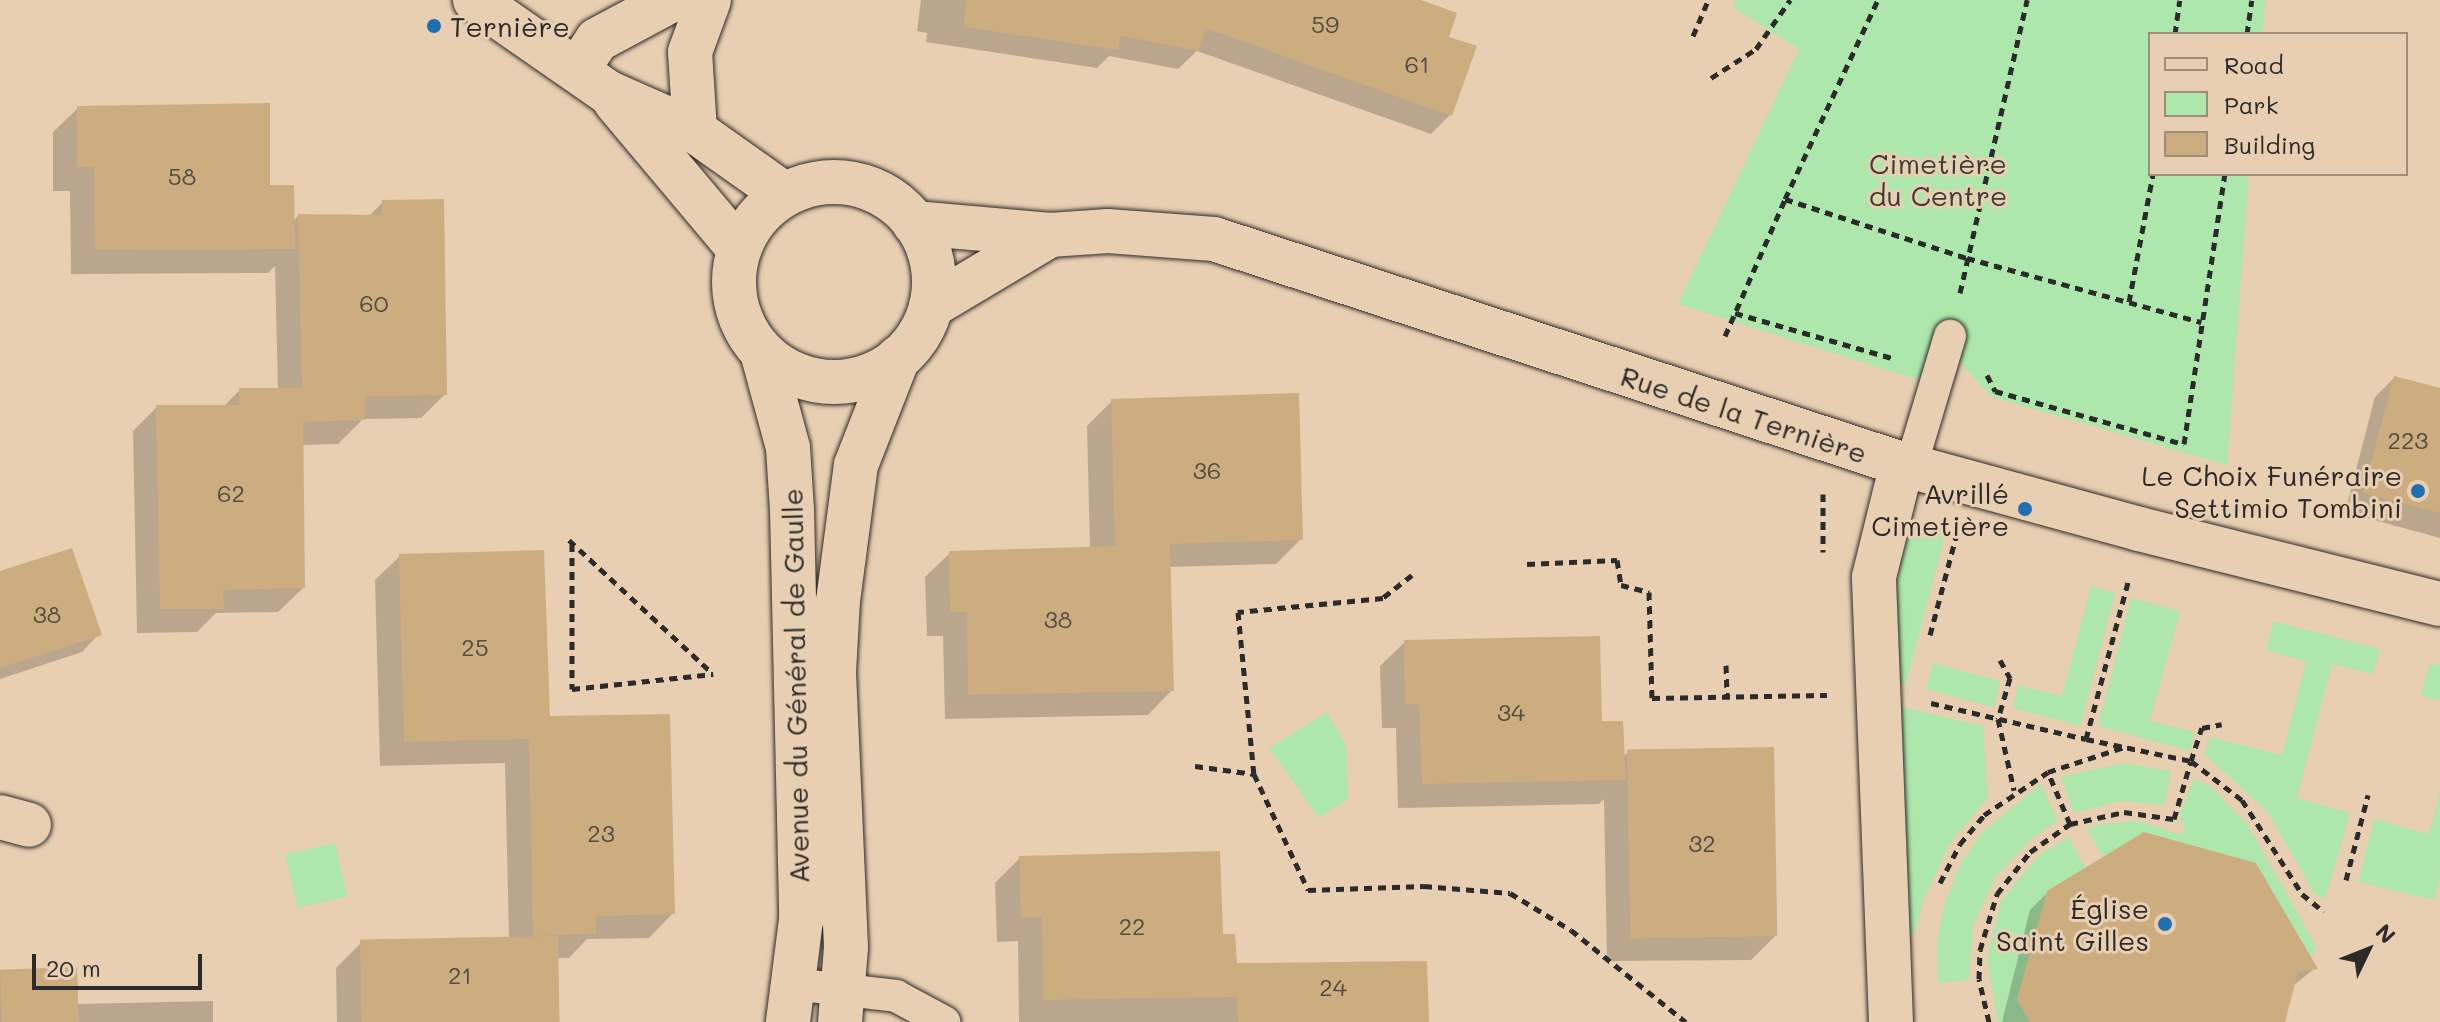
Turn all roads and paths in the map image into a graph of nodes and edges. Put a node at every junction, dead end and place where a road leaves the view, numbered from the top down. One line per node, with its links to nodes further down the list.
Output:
1 (475, 0): 14 (street)
2 (672, 0): 14 (street)
3 (709, 0): 15 (street)
4 (1708, 0): 12 (path)
5 (1790, 0): 13 (path)
6 (1878, 0): 19 (path)
7 (2027, 0): 23 (path)
8 (2180, 0): 10 (path)
9 (2252, 0): 11 (path)
10 (2175, 32)
11 (2247, 32)
12 (1693, 36)
13 (1711, 78)
14 (593, 81): 15 (street); 22 (street)
15 (695, 131): 18 (street)
16 (2153, 176): 24 (path)
17 (2225, 176): 27 (path)
18 (784, 194): 20 (street); 22 (street)
19 (1785, 199): 23 (path); 26 (path)
20 (914, 223): 21 (street, Rue de la Ternière); 25 (street)
21 (1050, 235): 25 (street, Rue de la Ternière); 32 (street, Rue de la Ternière)
22 (739, 249): 30 (street)
23 (1967, 258): 24 (path); 29 (path)
24 (2129, 302): 27 (path)
25 (931, 306): 31 (street)
26 (1735, 313): 28 (path); 29 (path)
27 (2201, 322): 29 (path)
28 (1725, 336)
29 (1950, 336): 32 (lane)
30 (762, 352): 31 (street); 58 (street, Avenue du Général de Gaulle)
31 (898, 358): 59 (street, Avenue du Général de Gaulle)
32 (1907, 465): 38 (street, Rue de la Ternière); 42 (street)
33 (1960, 521): 39 (path)
34 (571, 542): 34 (path)
35 (1527, 564): 43 (path)
36 (2132, 569): 46 (path)
37 (1412, 575): 51 (path)
38 (2440, 604)
39 (1929, 639)
40 (2000, 660): 44 (path)
41 (1726, 665): 43 (path)
42 (1877, 690): 43 (path); 44 (path); 62 (street)
43 (1727, 697)
44 (1998, 719): 46 (path); 52 (path)
45 (2222, 724): 48 (path)
46 (2086, 739): 47 (path)
47 (2124, 747): 48 (path); 50 (path)
48 (2191, 761): 54 (path); 57 (path)
49 (1195, 766): 51 (path)
50 (2048, 772): 52 (path); 54 (path)
51 (1254, 774): 61 (path)
52 (2014, 790): 56 (path)
53 (2368, 795): 55 (path)
54 (2070, 824): 63 (path)
55 (2346, 880)
56 (1935, 897)
57 (2324, 912)
58 (790, 1003): 59 (lane)
59 (841, 1006): 60 (lane)
60 (944, 1022)
61 (1686, 1022)
62 (1891, 1022)
63 (1989, 1022)

